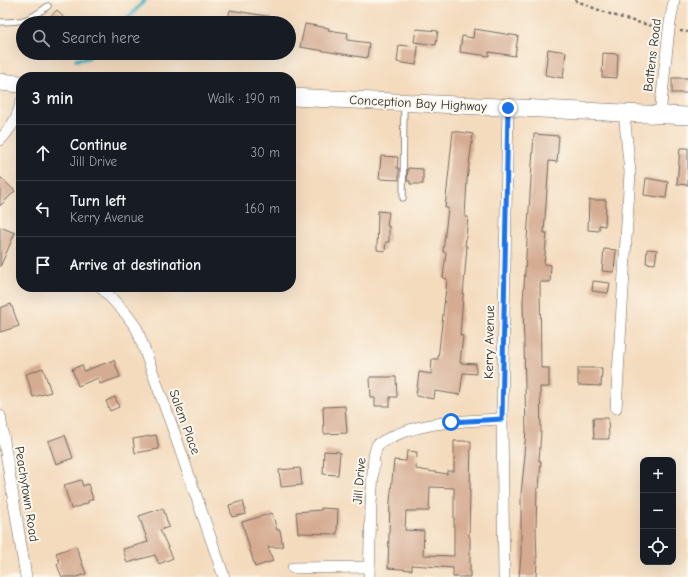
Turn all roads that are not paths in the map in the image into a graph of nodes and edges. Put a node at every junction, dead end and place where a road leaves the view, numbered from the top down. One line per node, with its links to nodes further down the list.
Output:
1 (674, 0): 12 (street, Battens Road)
2 (48, 6): 3 (lane)
3 (35, 16)
4 (0, 22): 5 (lane)
5 (16, 22)
6 (0, 82): 7 (main road)
7 (16, 84)
8 (296, 96): 9 (main road, Conception Bay Highway)
9 (404, 102): 10 (main road, Conception Bay Highway); 16 (lane)
10 (508, 108): 11 (main road, Conception Bay Highway); 20 (street, Kerry Avenue)
11 (624, 113): 12 (main road, Conception Bay Highway); 18 (street)
12 (660, 114): 13 (main road, Conception Bay Highway)
13 (688, 116)
14 (16, 119): 15 (street)
15 (0, 140)
16 (403, 198)
17 (106, 292): 24 (street, Salem Place)
18 (616, 408)
19 (0, 416): 23 (street, Peachytown Road)
20 (502, 419): 22 (street, Jill Drive); 25 (street, Kerry Avenue)
21 (293, 568): 22 (street)
22 (369, 572)
23 (26, 577)
24 (224, 577)
25 (504, 577)

